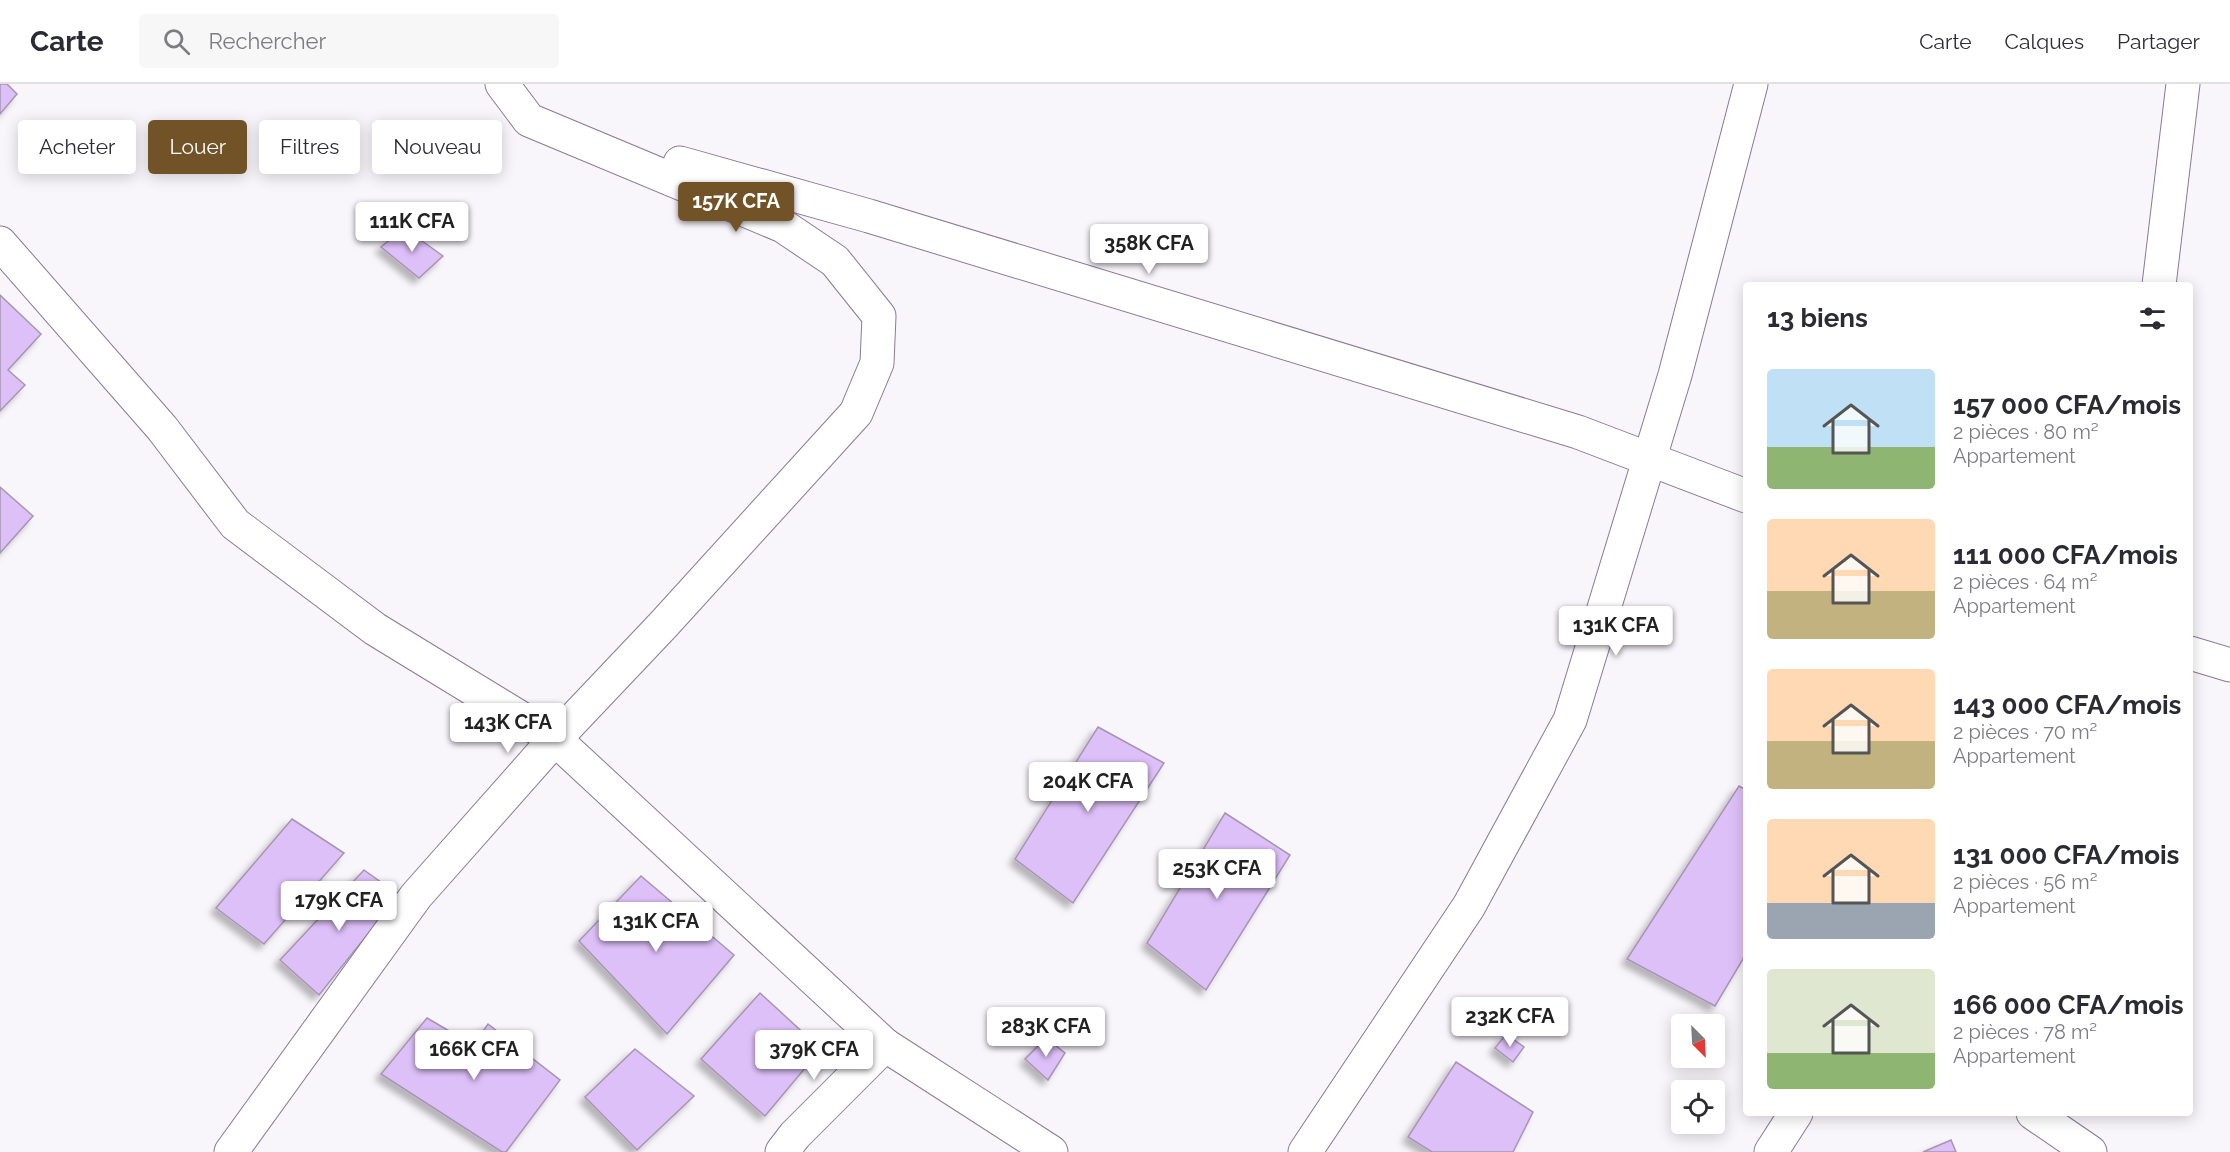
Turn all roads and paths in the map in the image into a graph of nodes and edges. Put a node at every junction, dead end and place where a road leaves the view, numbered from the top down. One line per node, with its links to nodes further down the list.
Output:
1 (502, 84): 4 (street)
2 (1751, 84): 7 (street)
3 (2183, 84): 6 (street)
4 (530, 120): 7 (street); 11 (street)
5 (0, 243): 11 (street)
6 (2159, 282)
7 (1650, 459): 8 (street); 18 (street)
8 (1743, 495)
9 (2193, 654): 10 (street)
10 (2230, 665)
11 (555, 739): 12 (street); 15 (street)
12 (885, 1045): 16 (street); 17 (street)
13 (1794, 1116): 19 (street)
14 (2037, 1116): 20 (street)
15 (231, 1152)
16 (782, 1152)
17 (1051, 1152)
18 (1305, 1152)
19 (1771, 1152)
20 (2090, 1152)

